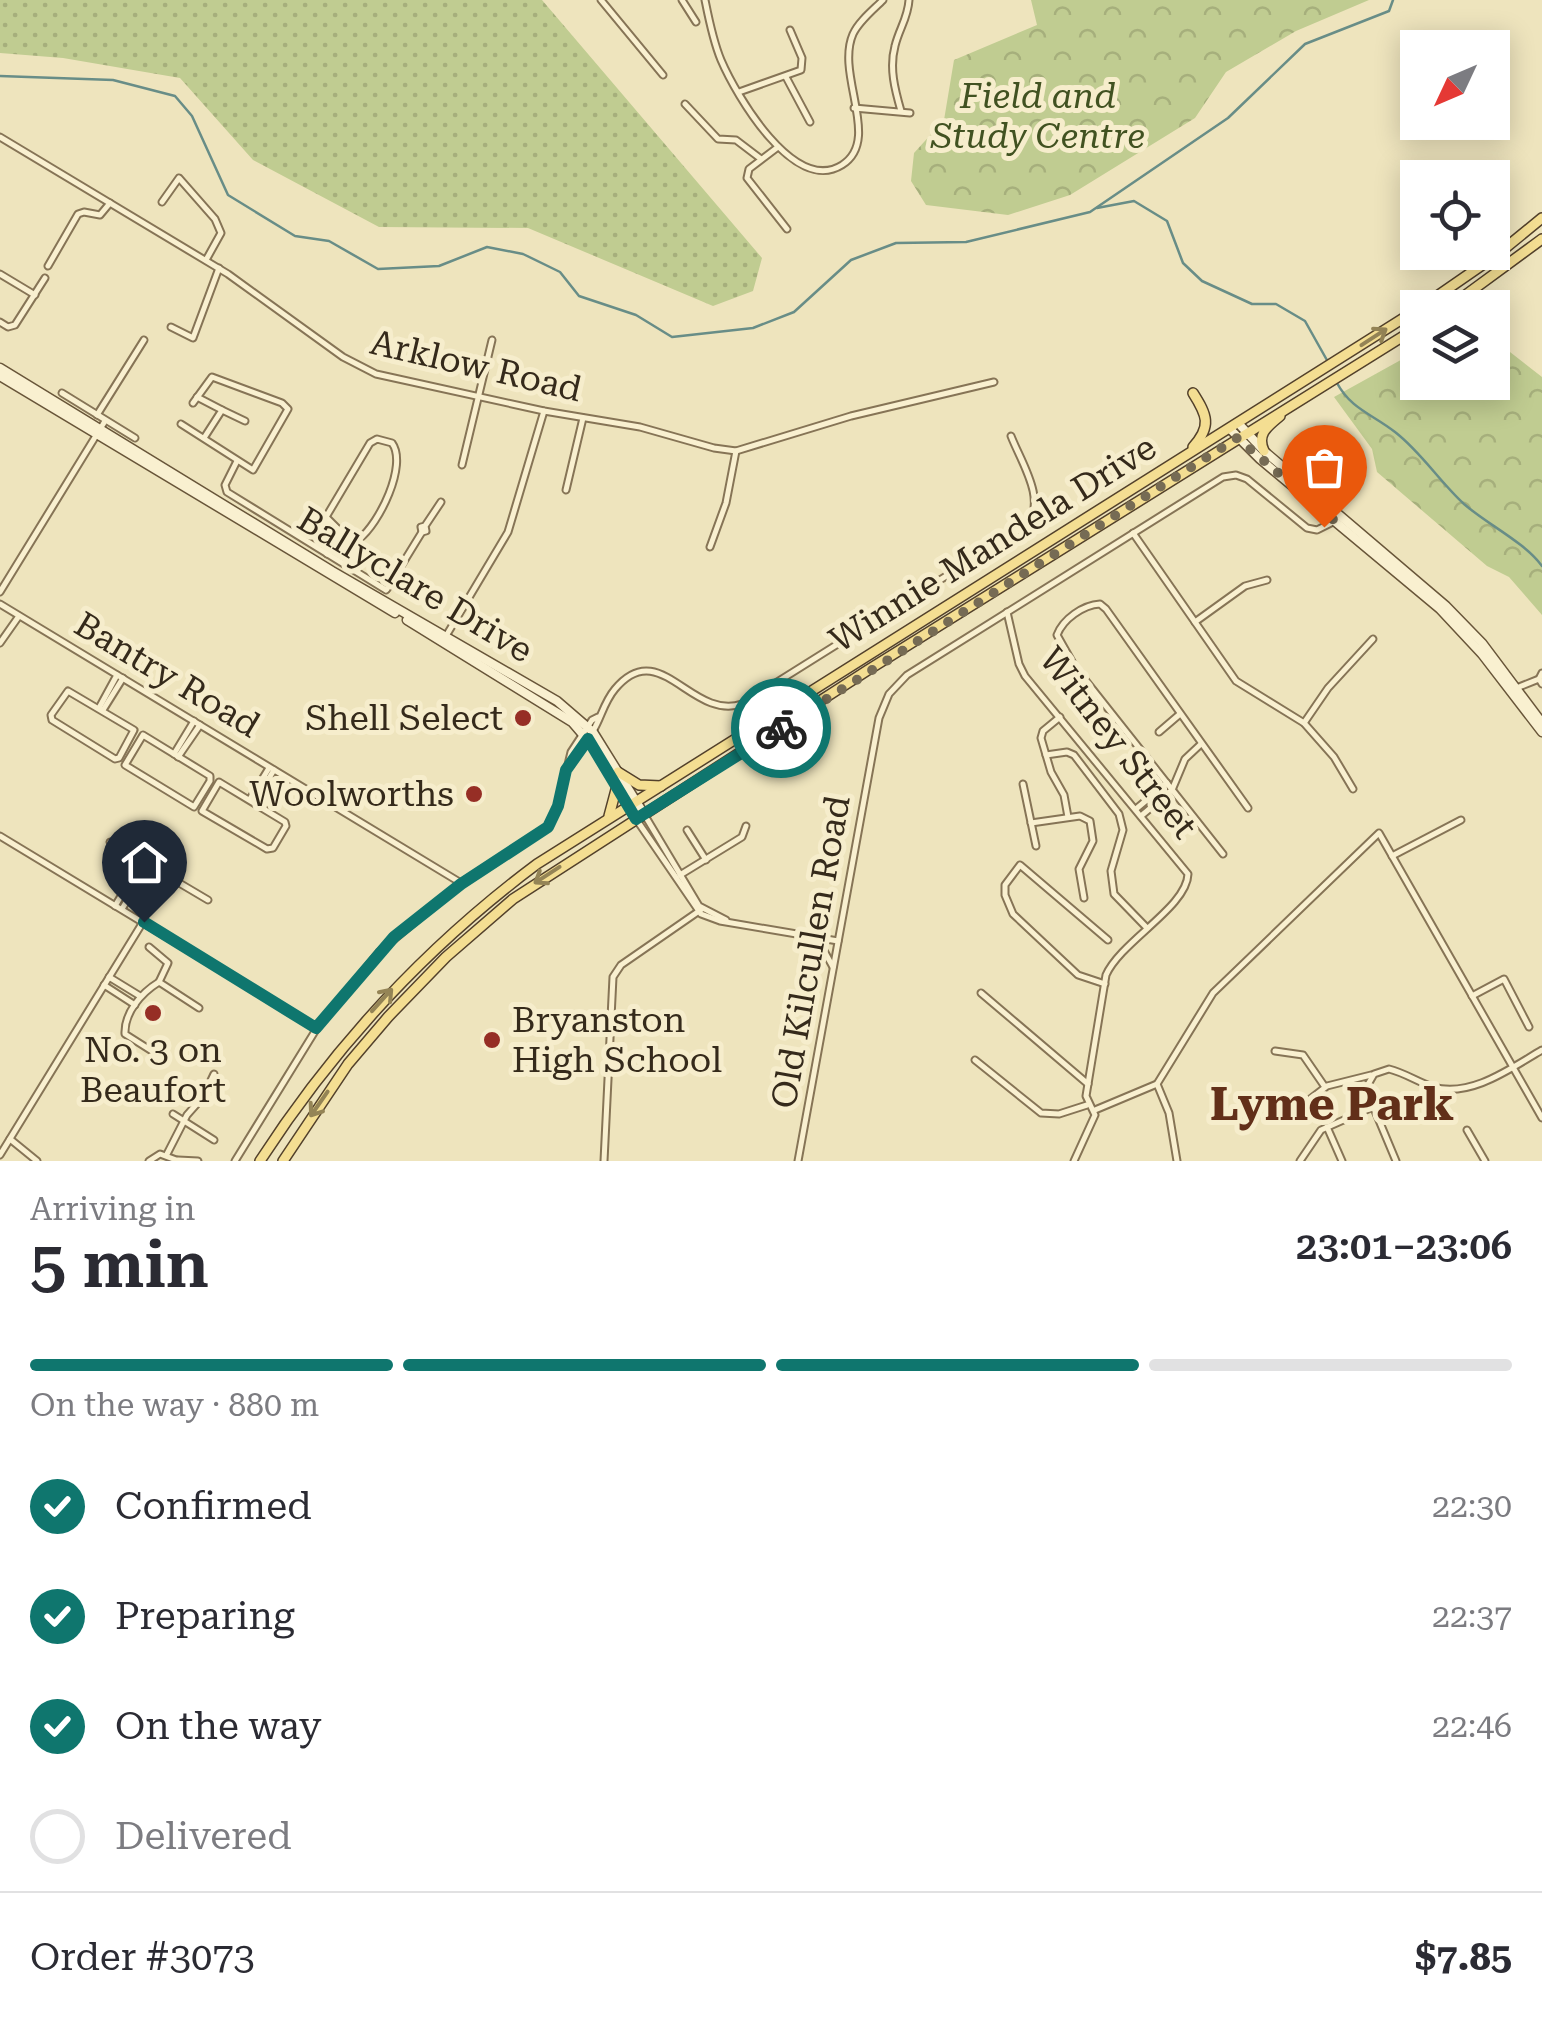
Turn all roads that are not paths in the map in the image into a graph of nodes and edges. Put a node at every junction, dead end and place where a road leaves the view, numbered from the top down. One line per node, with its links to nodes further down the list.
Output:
1 (682, 0): 6 (street)
2 (705, 0): 10 (street)
3 (884, 0): 12 (street)
4 (909, 0): 13 (street)
5 (603, 1): 8 (street)
6 (696, 22)
7 (790, 30): 9 (street)
8 (663, 75)
9 (786, 77): 10 (street); 15 (street)
10 (738, 92): 17 (street)
11 (685, 104): 18 (street)
12 (854, 108): 13 (street); 17 (street)
13 (901, 111): 14 (street)
14 (910, 113)
15 (810, 122)
16 (0, 137): 19 (street, Arklow Road)
17 (778, 148): 18 (street)
18 (761, 159): 22 (street)
19 (110, 202): 24 (street, Arklow Road); 25 (street)
20 (162, 202): 24 (street)
21 (1542, 218): 29 (main road, Winnie Mandela Drive)
22 (786, 230)
23 (1542, 239): 30 (main road)
24 (206, 260): 26 (street, Arklow Road)
25 (48, 266)
26 (218, 268): 34 (street); 43 (street, Arklow Road)
27 (0, 274): 31 (street)
28 (45, 278): 31 (street)
29 (1447, 290)
30 (1473, 290)
31 (35, 295): 33 (street)
32 (1400, 320): 52 (main road, Winnie Mandela Drive, one-way to 32)
33 (0, 322)
34 (172, 327)
35 (1400, 338): 44 (main road, Winnie Mandela Drive)
36 (144, 340): 47 (street)
37 (492, 340): 43 (street)
38 (0, 368): 53 (street, Ballyclare Drive)
39 (0, 376): 53 (street, Ballyclare Drive)
40 (994, 382): 57 (street, Arklow Road)
41 (62, 392): 47 (street)
42 (1193, 392): 59 (main road)
43 (480, 398): 46 (street, Arklow Road); 61 (street)
44 (1302, 398): 52 (main road, Winnie Mandela Drive); 58 (main road)
45 (222, 410): 50 (street); 56 (street); 60 (street)
46 (544, 411): 48 (street, Arklow Road); 77 (street)
47 (96, 415): 49 (street)
48 (583, 418): 57 (street, Arklow Road); 62 (street)
49 (105, 420): 53 (street); 55 (street)
50 (245, 421)
51 (180, 424): 56 (street)
52 (1238, 431): 58 (street); 59 (main road, Winnie Mandela Drive); 64 (street); 106 (main road, Winnie Mandela Drive)
53 (98, 432): 70 (street); 71 (street, Ballyclare Drive)
54 (1011, 436): 88 (street)
55 (135, 438)
56 (204, 438): 60 (street)
57 (736, 451): 67 (street)
58 (1264, 451): 64 (street)
59 (1184, 456): 99 (main road, Winnie Mandela Drive)
60 (237, 460): 68 (street)
61 (462, 465)
62 (566, 490)
63 (440, 502): 71 (street)
64 (1337, 518): 66 (street, Old Kilcullen Road); 81 (street)
65 (341, 532): 65 (street); 68 (street)
66 (1133, 533): 73 (street, Old Kilcullen Road); 75 (street)
67 (710, 548)
68 (327, 554): 71 (street)
69 (1268, 580): 75 (street)
70 (0, 592)
71 (381, 598): 77 (street, Ballyclare Drive)
72 (0, 604): 74 (street, Bantry Road)
73 (1007, 612): 84 (street, Witney Street); 131 (street, Old Kilcullen Road)
74 (17, 615): 78 (street); 79 (street, Bantry Road)
75 (1195, 622): 87 (street)
76 (1373, 638): 87 (street)
77 (444, 639): 88 (street, Ballyclare Drive)
78 (0, 643)
79 (120, 677): 82 (street); 85 (street, Bantry Road)
80 (1541, 679): 81 (street)
81 (1514, 689): 86 (street); 90 (street)
82 (101, 709): 82 (street)
83 (1180, 714): 89 (street); 91 (street); 96 (street)
84 (1060, 718): 93 (street); 105 (street, Witney Street)
85 (197, 723): 92 (street); 94 (street, Bantry Road)
86 (1542, 723)
87 (1304, 724): 100 (street)
88 (588, 732): 95 (street, Ballyclare Drive); 98 (street, Ballyclare Drive); 122 (street)
89 (1159, 732)
90 (1542, 732)
91 (1201, 744): 96 (street); 104 (street)
92 (176, 755): 92 (street)
93 (1046, 755): 108 (street); 128 (street)
94 (272, 768): 102 (street); 122 (street, Bantry Road)
95 (618, 772): 99 (main road); 103 (street, Ballyclare Drive)
96 (1170, 782): 101 (street); 105 (street)
97 (1023, 784): 111 (street)
98 (617, 786): 103 (street, Ballyclare Drive); 109 (main road)
99 (661, 786): 103 (main road, Winnie Mandela Drive)
100 (1353, 789)
101 (1172, 790): 107 (street); 117 (street)
102 (252, 801): 102 (street)
103 (633, 804): 106 (street, Ballyclare Drive); 109 (main road, Winnie Mandela Drive)
104 (1248, 808)
105 (1136, 809): 107 (street, Witney Street)
106 (640, 816): 121 (street, Ballyclare Drive); 126 (street, Ballyclare Drive); 174 (main road, Winnie Mandela Drive, one-way to 174)
107 (1141, 816): 128 (street, Witney Street)
108 (1068, 817): 111 (street); 123 (street)
109 (608, 819): 173 (main road, Winnie Mandela Drive, one-way to 109)
110 (1461, 820): 118 (street)
111 (1032, 823): 116 (street)
112 (746, 826): 119 (street)
113 (687, 830): 119 (street)
114 (0, 836): 125 (street)
115 (110, 842): 120 (street)
116 (1036, 846)
117 (1223, 854)
118 (1392, 856): 140 (street); 153 (street)
119 (706, 860): 121 (street)
120 (145, 863): 124 (street); 125 (street)
121 (680, 875): 126 (street, Ballyclare Drive)
122 (461, 884): 144 (street)
123 (1084, 898)
124 (208, 900)
125 (119, 907): 127 (street)
126 (701, 910): 129 (street); 175 (street)
127 (144, 922): 134 (street); 144 (street)
128 (1146, 928): 136 (street, Witney Street)
129 (804, 936): 131 (street); 133 (street)
130 (1108, 940): 136 (street)
131 (838, 942): 133 (street, Old Kilcullen Road)
132 (149, 947): 135 (street)
133 (834, 970): 176 (street, Old Kilcullen Road)
134 (110, 977): 137 (street); 139 (street)
135 (158, 982): 139 (street); 142 (street)
136 (1104, 984): 152 (street, Witney Street)
137 (104, 985): 141 (street); 164 (street)
138 (981, 993): 152 (street)
139 (140, 996): 141 (street)
140 (1472, 996): 143 (street); 149 (street)
141 (135, 1005): 147 (street)
142 (199, 1008)
143 (1530, 1027)
144 (316, 1028): 172 (street)
145 (1542, 1050): 149 (street)
146 (1275, 1051): 154 (street)
147 (166, 1060)
148 (976, 1060): 155 (street)
149 (1512, 1067): 151 (street); 160 (street)
150 (214, 1074): 161 (street)
151 (1374, 1074): 154 (street); 156 (street)
152 (1088, 1084): 155 (street, Witney Street)
153 (1157, 1084): 158 (street); 178 (street)
154 (1325, 1087): 157 (street)
155 (1087, 1104): 158 (street)
156 (1373, 1107): 162 (street); 181 (street)
157 (1296, 1110)
158 (1094, 1111): 177 (street)
159 (174, 1114): 161 (street)
160 (1542, 1118)
161 (184, 1122): 165 (street); 166 (street)
162 (1326, 1127): 179 (street); 180 (street)
163 (1468, 1130): 182 (street)
164 (10, 1139): 167 (street); 169 (street)
165 (214, 1140)
166 (167, 1154): 168 (street); 170 (street)
167 (0, 1155)
168 (181, 1160): 171 (street)
169 (37, 1161)
170 (149, 1161)
171 (198, 1161)
172 (236, 1161)
173 (260, 1161)
174 (283, 1161)
175 (604, 1161)
176 (798, 1161)
177 (1074, 1161)
178 (1177, 1161)
179 (1300, 1161)
180 (1342, 1161)
181 (1396, 1161)
182 (1485, 1161)

